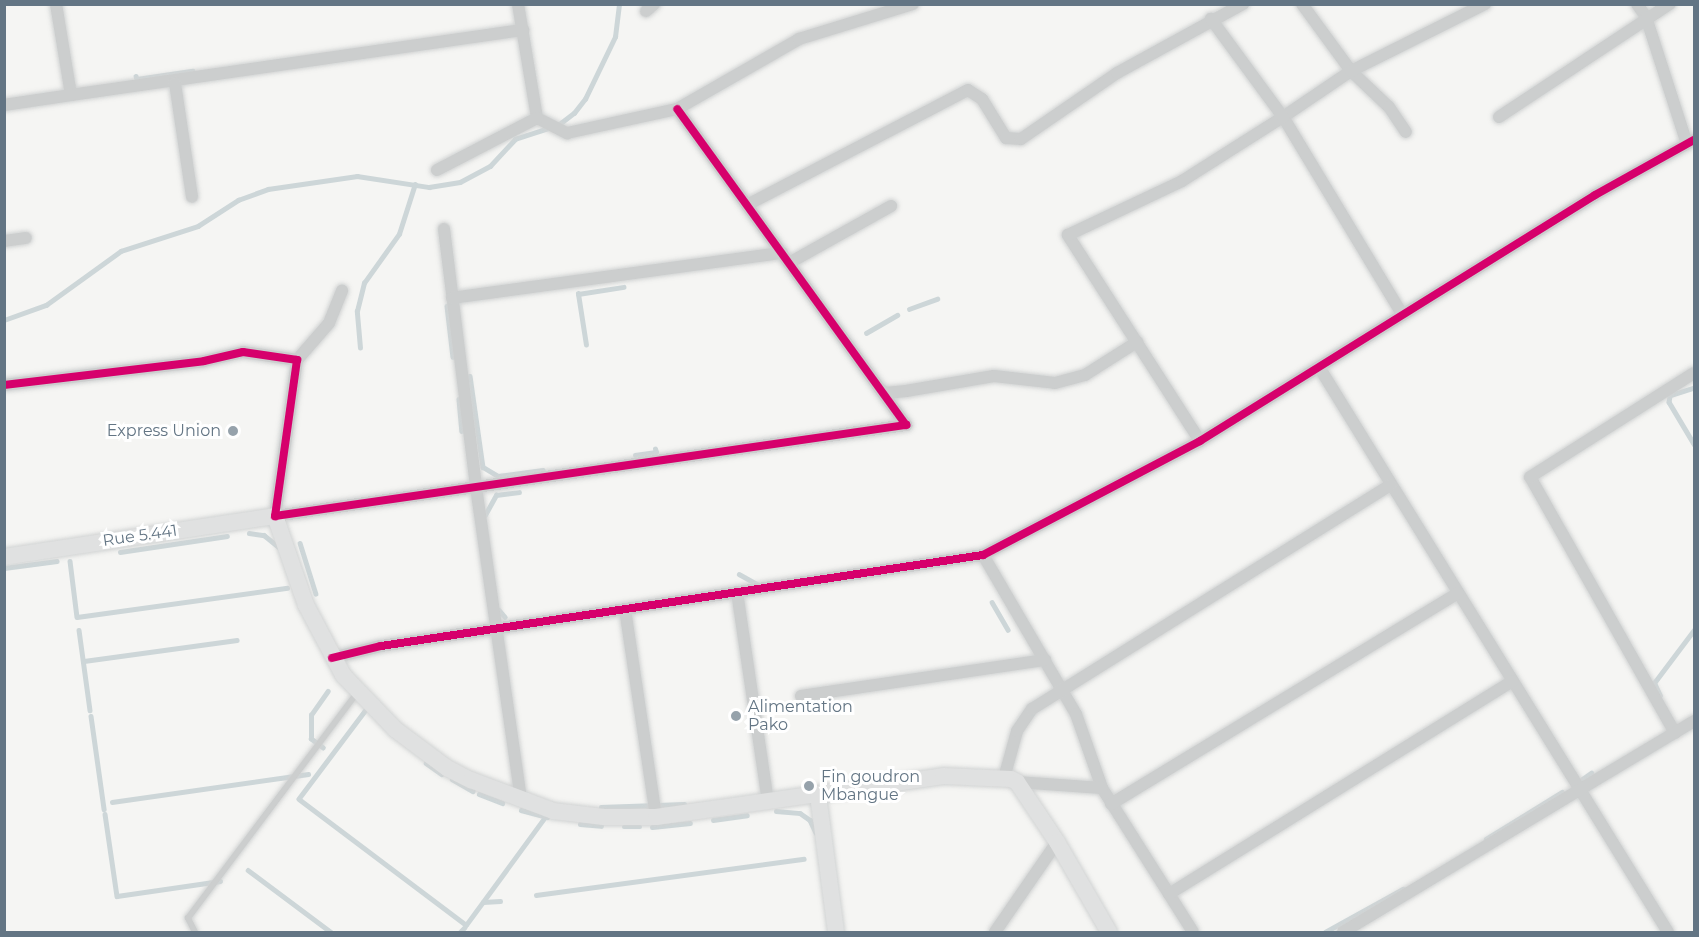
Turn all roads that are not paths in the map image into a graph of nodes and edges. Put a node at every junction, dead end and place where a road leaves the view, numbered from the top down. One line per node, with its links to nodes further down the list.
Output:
1 (56, 4): 14 (street)
2 (518, 4): 11 (street)
3 (913, 4): 16 (street)
4 (1243, 4): 10 (street)
5 (1302, 4): 12 (street)
6 (1485, 4): 12 (street)
7 (1637, 4): 9 (street)
8 (1670, 4): 9 (street)
9 (1646, 17): 18 (street); 21 (street)
10 (1212, 19): 17 (street); 24 (street)
11 (523, 30): 13 (street); 19 (street)
12 (1351, 71): 17 (street); 20 (street)
13 (175, 82): 14 (street); 23 (street)
14 (71, 95): 15 (street)
15 (4, 105)
16 (677, 109): 19 (street); 24 (street)
17 (1282, 117): 32 (street); 33 (street)
18 (1499, 117)
19 (537, 118): 22 (street)
20 (1406, 132)
21 (1691, 142): 32 (street)
22 (437, 170)
23 (192, 197)
24 (747, 205): 29 (street)
25 (891, 206): 29 (street)
26 (444, 229): 31 (street)
27 (26, 238): 28 (street)
28 (4, 241)
29 (785, 258): 31 (street); 38 (street)
30 (342, 291): 34 (street)
31 (452, 298): 41 (street)
32 (1402, 314): 35 (street)
33 (1137, 342): 38 (street); 39 (street)
34 (297, 360): 37 (street); 42 (street)
35 (1318, 367): 39 (street); 40 (street)
36 (1695, 373): 56 (street)
37 (4, 385)
38 (880, 389): 41 (street)
39 (1200, 441): 43 (street)
40 (1391, 484): 46 (street); 52 (street)
41 (476, 487): 42 (street); 48 (street)
42 (275, 516): 44 (main road, Rue 5.441); 49 (main road)
43 (983, 555): 45 (street); 50 (street)
44 (4, 556)
45 (737, 592): 47 (street); 62 (street)
46 (1458, 592): 51 (street); 63 (street)
47 (625, 609): 48 (street); 64 (street)
48 (497, 629): 49 (street); 61 (street)
49 (332, 658): 53 (main road)
50 (1045, 660): 52 (street); 54 (street)
51 (1512, 681): 59 (street); 66 (street)
52 (1061, 688): 57 (street); 58 (street)
53 (357, 693): 61 (main road); 67 (lane)
54 (801, 696)
55 (1695, 721): 56 (street)
56 (1675, 733): 59 (street)
57 (1010, 780): 58 (street); 60 (main road); 65 (main road)
58 (1102, 788): 63 (street)
59 (1580, 790): 72 (street); 73 (street)
60 (818, 795): 62 (main road); 68 (main road)
61 (521, 800): 64 (main road)
62 (768, 802): 64 (main road)
63 (1111, 804): 66 (street)
64 (656, 817)
65 (1057, 842): 69 (street); 70 (main road)
66 (1169, 894): 71 (street)
67 (195, 933)
68 (836, 933)
69 (995, 933)
70 (1109, 933)
71 (1193, 933)
72 (1342, 933)
73 (1668, 933)

